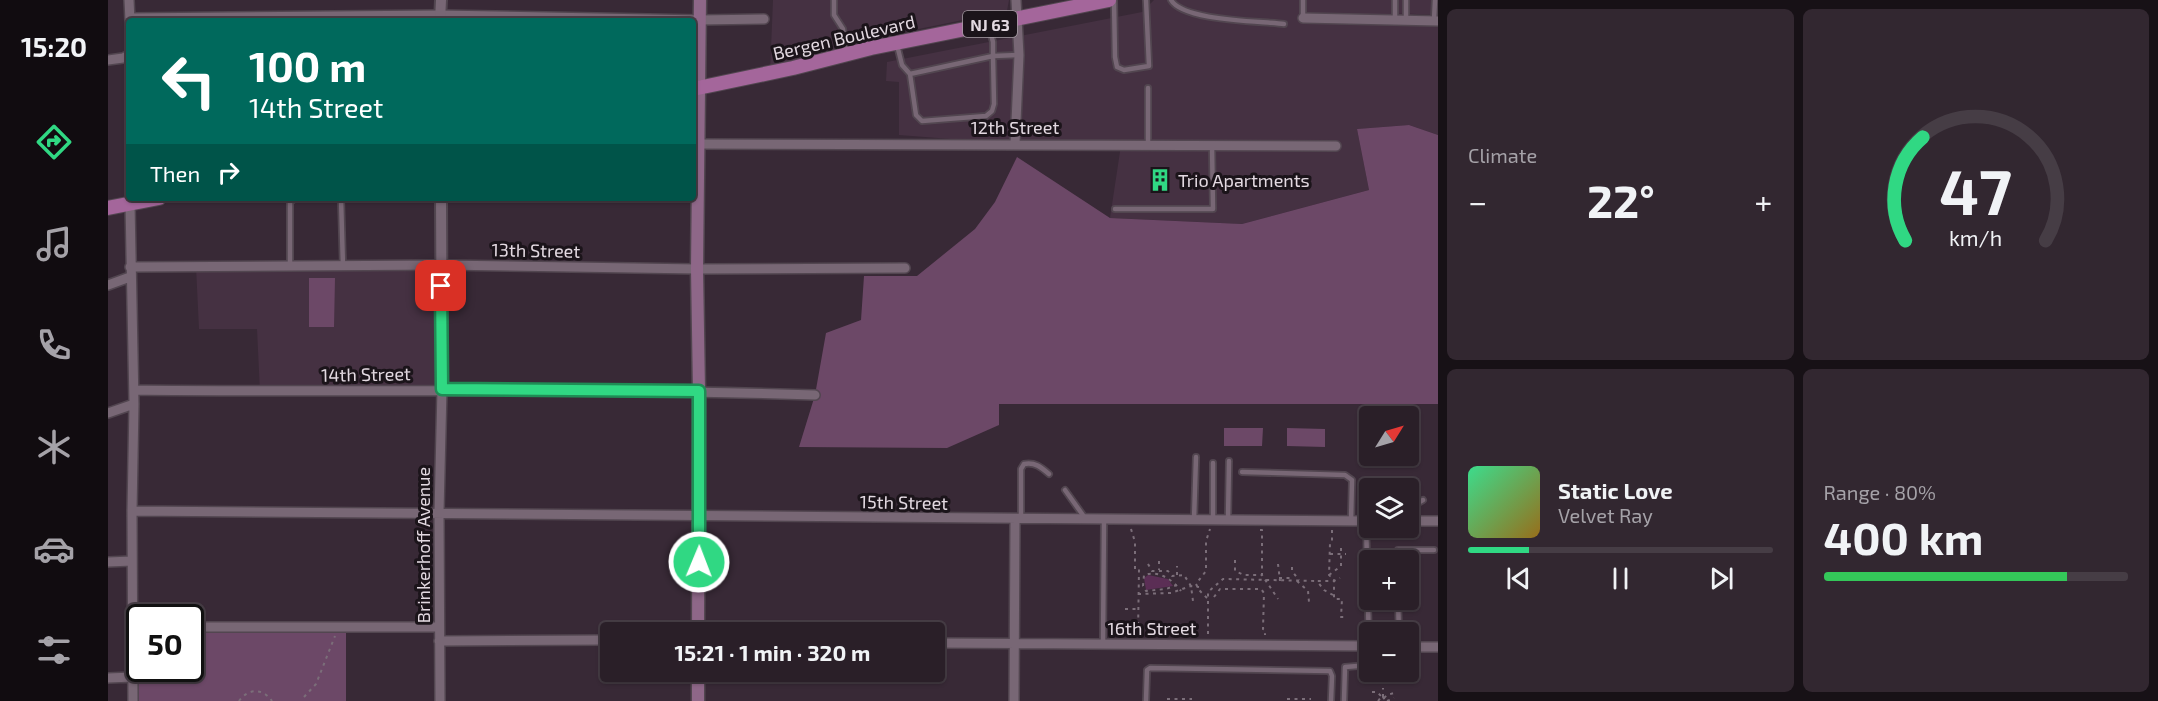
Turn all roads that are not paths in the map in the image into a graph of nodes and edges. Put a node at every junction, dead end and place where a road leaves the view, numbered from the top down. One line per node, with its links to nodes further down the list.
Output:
1 (129, 0): 14 (street)
2 (441, 0): 15 (street)
3 (700, 0): 20 (main road)
4 (834, 0): 27 (lane)
5 (1016, 0): 16 (street)
6 (1109, 0): 16 (main road, Bergen Boulevard / NJ 63)
7 (1114, 0): 8 (lane)
8 (1146, 0)
9 (1171, 0): 25 (lane)
10 (1303, 0): 17 (lane)
11 (1395, 0): 21 (lane)
12 (1407, 0): 22 (lane)
13 (1435, 0): 23 (lane)
14 (130, 18)
15 (440, 18)
16 (1016, 18): 24 (main road, Bergen Boulevard / NJ 63); 28 (street)
17 (1303, 18): 21 (street)
18 (764, 19): 20 (street)
19 (696, 20): 20 (street)
20 (700, 20): 32 (main road)
21 (1395, 20): 22 (street)
22 (1407, 20): 23 (street)
23 (1436, 20)
24 (988, 24): 26 (main road, Bergen Boulevard / NJ 63); 30 (lane)
25 (1284, 24)
26 (896, 43): 27 (main road, Bergen Boulevard / NJ 63); 33 (lane)
27 (846, 54): 34 (main road, Bergen Boulevard / NJ 63)
28 (1019, 55): 30 (lane); 37 (street)
29 (126, 56): 31 (street)
30 (993, 56): 33 (lane); 33 (lane)
31 (108, 60)
32 (696, 63): 34 (main road)
33 (910, 74)
34 (696, 88): 36 (main road)
35 (1148, 88): 38 (lane)
36 (696, 144): 37 (street, 12th Street); 52 (main road)
37 (1015, 144): 38 (street, 12th Street)
38 (1148, 145): 39 (street, 12th Street)
39 (1212, 145): 40 (street, 12th Street); 46 (lane)
40 (1336, 146)
41 (136, 201): 45 (main road); 48 (street)
42 (292, 201): 49 (lane)
43 (341, 201): 50 (lane)
44 (441, 201): 47 (street)
45 (108, 208)
46 (1115, 209)
47 (441, 265): 50 (street, 13th Street); 52 (street, 13th Street); 55 (street)
48 (130, 267): 49 (street, 13th Street); 53 (street)
49 (290, 267): 50 (street, 13th Street)
50 (343, 267)
51 (905, 268): 52 (street, 13th Street)
52 (697, 269): 57 (main road)
53 (130, 277): 54 (street); 56 (street)
54 (108, 285)
55 (442, 389): 56 (street, 14th Street); 57 (street, 14th Street); 70 (street, Brinkerhoff Avenue)
56 (134, 390): 59 (street)
57 (699, 391): 58 (street, 14th Street); 71 (main road)
58 (815, 395)
59 (134, 404): 60 (street); 69 (street)
60 (108, 413)
61 (1196, 457): 75 (lane)
62 (1229, 461): 77 (lane)
63 (1213, 463): 76 (lane)
64 (1242, 472): 78 (lane)
65 (1049, 474): 72 (lane)
66 (1065, 490): 73 (lane)
67 (1423, 500): 68 (lane)
68 (1419, 502)
69 (132, 511): 70 (street, 15th Street); 85 (street)
70 (439, 512): 71 (street, 15th Street); 91 (street, Brinkerhoff Avenue)
71 (699, 515): 72 (street, 15th Street); 88 (main road)
72 (1018, 520): 73 (street, 15th Street); 95 (street)
73 (1087, 520): 74 (street, 15th Street)
74 (1104, 520): 75 (street, 15th Street); 96 (lane)
75 (1194, 520): 76 (street, 15th Street)
76 (1213, 520): 77 (street, 15th Street)
77 (1228, 520): 78 (street, 15th Street)
78 (1351, 521): 79 (street, 15th Street)
79 (1359, 521)
80 (1419, 521): 81 (street)
81 (1438, 521)
82 (1367, 538): 89 (lane)
83 (1419, 550): 84 (lane)
84 (1434, 550)
85 (132, 561): 86 (street); 87 (street)
86 (108, 562)
87 (135, 604)
88 (698, 622)
89 (1369, 622)
90 (204, 627): 91 (street)
91 (439, 627): 93 (street, Brinkerhoff Avenue)
92 (600, 640): 93 (street)
93 (440, 641): 106 (street, Brinkerhoff Avenue)
94 (945, 643): 95 (street, 16th Street)
95 (1014, 644): 96 (street, 16th Street); 108 (street)
96 (1103, 644): 97 (street, 16th Street)
97 (1359, 646)
98 (1419, 646): 99 (street)
99 (1438, 647)
100 (1359, 666): 111 (lane)
101 (126, 677): 102 (street)
102 (108, 678)
103 (133, 682): 105 (street)
104 (698, 682): 107 (main road)
105 (133, 701)
106 (440, 701)
107 (698, 701)
108 (1014, 701)
109 (1146, 701): 110 (lane)
110 (1332, 701)
111 (1344, 701)

